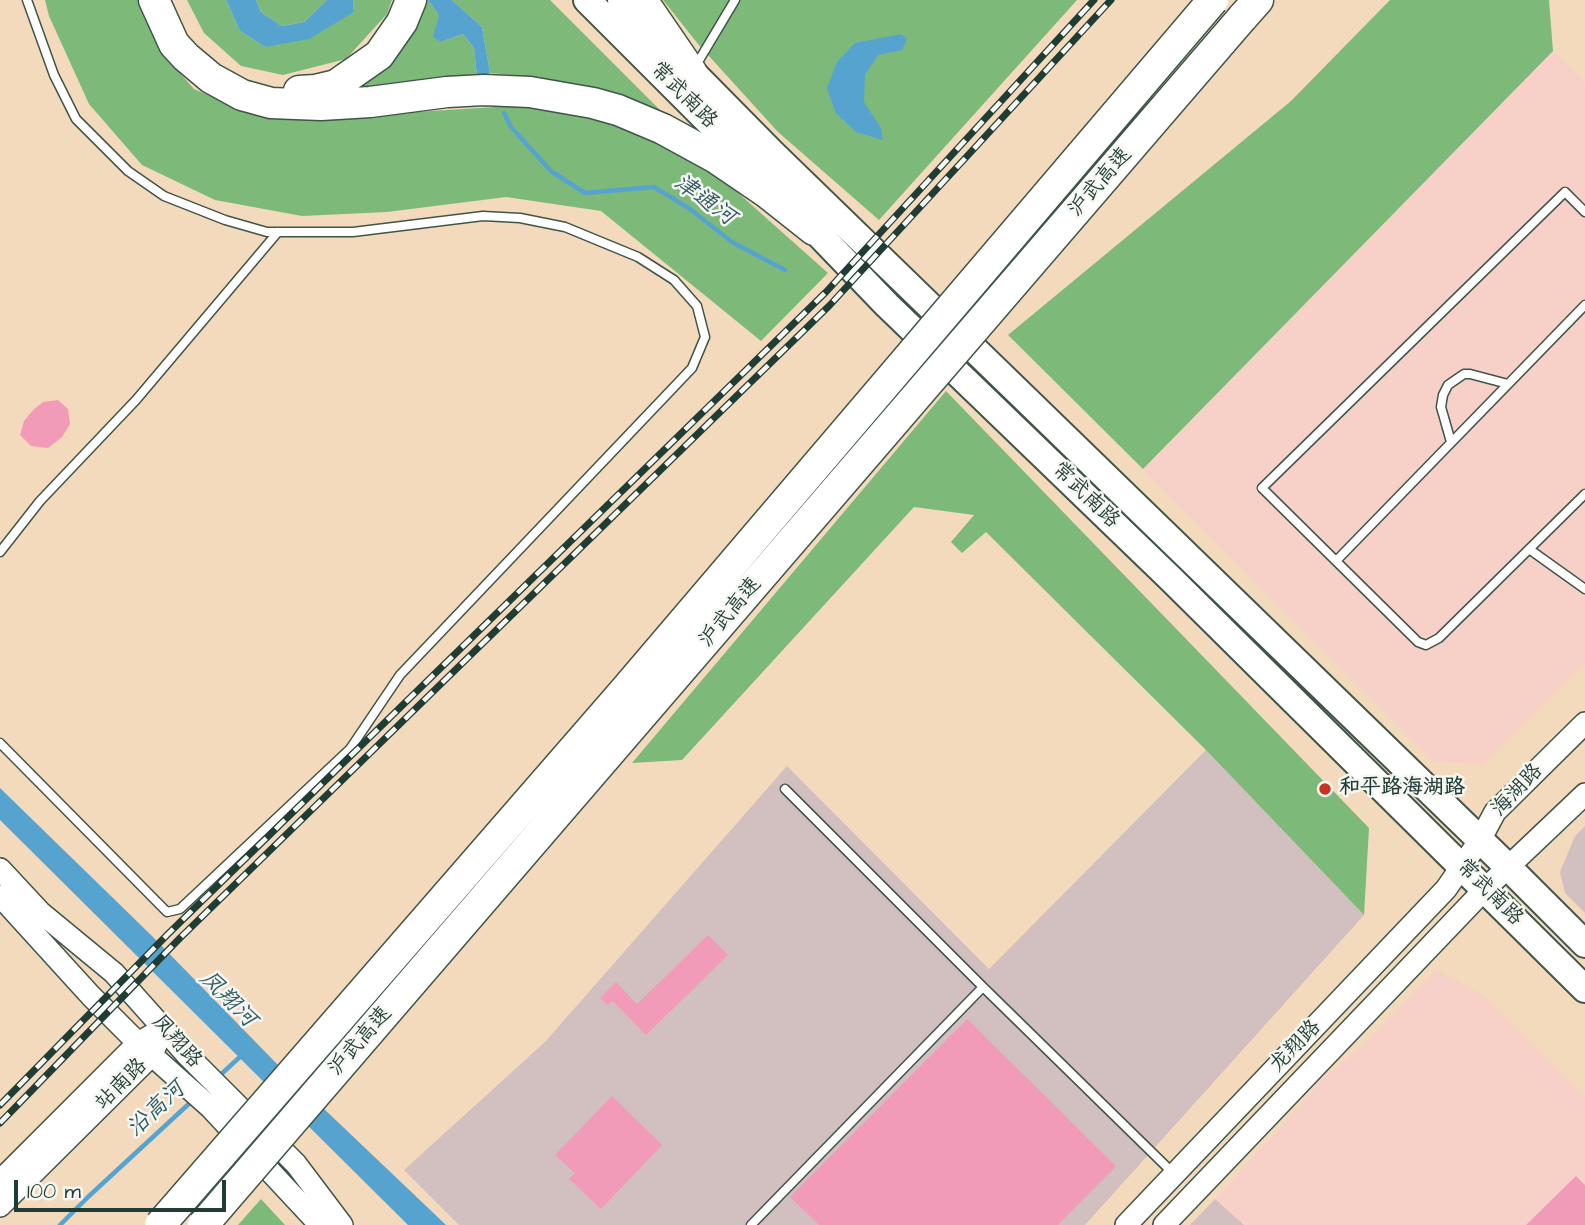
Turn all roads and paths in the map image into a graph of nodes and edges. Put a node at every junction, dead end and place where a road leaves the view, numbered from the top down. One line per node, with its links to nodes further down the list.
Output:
1 (27, 0): 14 (lane)
2 (154, 0): 13 (highway)
3 (170, 0): 4 (highway)
4 (411, 0)
5 (587, 0): 13 (main road, 常武南路)
6 (621, 0): 11 (main road, 常武南路)
7 (642, 0): 11 (highway)
8 (735, 0): 11 (lane)
9 (1213, 0): 42 (highway, 沪武高速, bridge)
10 (1250, 9): 43 (highway, 沪武高速, bridge)
11 (692, 73): 27 (main road, 常武南路)
12 (1585, 212): 21 (lane)
13 (814, 230): 28 (main road, 常武南路)
14 (278, 232): 20 (lane); 24 (lane)
15 (1585, 305): 16 (lane)
16 (1508, 384): 17 (lane); 17 (lane)
17 (1451, 442): 21 (lane)
18 (1585, 494): 19 (lane)
19 (1529, 549): 21 (lane); 22 (lane)
20 (0, 552)
21 (1335, 561)
22 (1585, 589)
23 (1585, 723): 27 (street, 海湖路)
24 (0, 743)
25 (785, 789): 34 (lane)
26 (1585, 794): 29 (street)
27 (1480, 840): 28 (street, 海湖路); 29 (main road, 常武南路)
28 (1462, 866): 31 (main road, 常武南路); 39 (street, 龙翔路)
29 (1508, 867): 31 (street); 33 (main road, 常武南路)
30 (0, 869): 36 (street, 凤翔路)
31 (1485, 889): 35 (main road, 常武南路); 48 (street, 龙翔路)
32 (0, 897): 37 (street, 凤翔路)
33 (1585, 944)
34 (983, 987): 39 (lane); 46 (lane)
35 (1585, 989)
36 (164, 1028): 37 (street, 站南路); 38 (street, 凤翔路)
37 (145, 1049): 38 (street, 凤翔路); 40 (street, 站南路); 41 (street, 站南路)
38 (216, 1100): 44 (street, 凤翔路); 45 (street, 凤翔路)
39 (1174, 1174): 47 (street, 龙翔路)
40 (0, 1181)
41 (0, 1206)
42 (160, 1225)
43 (203, 1225)
44 (320, 1225)
45 (342, 1225)
46 (751, 1225)
47 (1126, 1225)
48 (1164, 1225)

